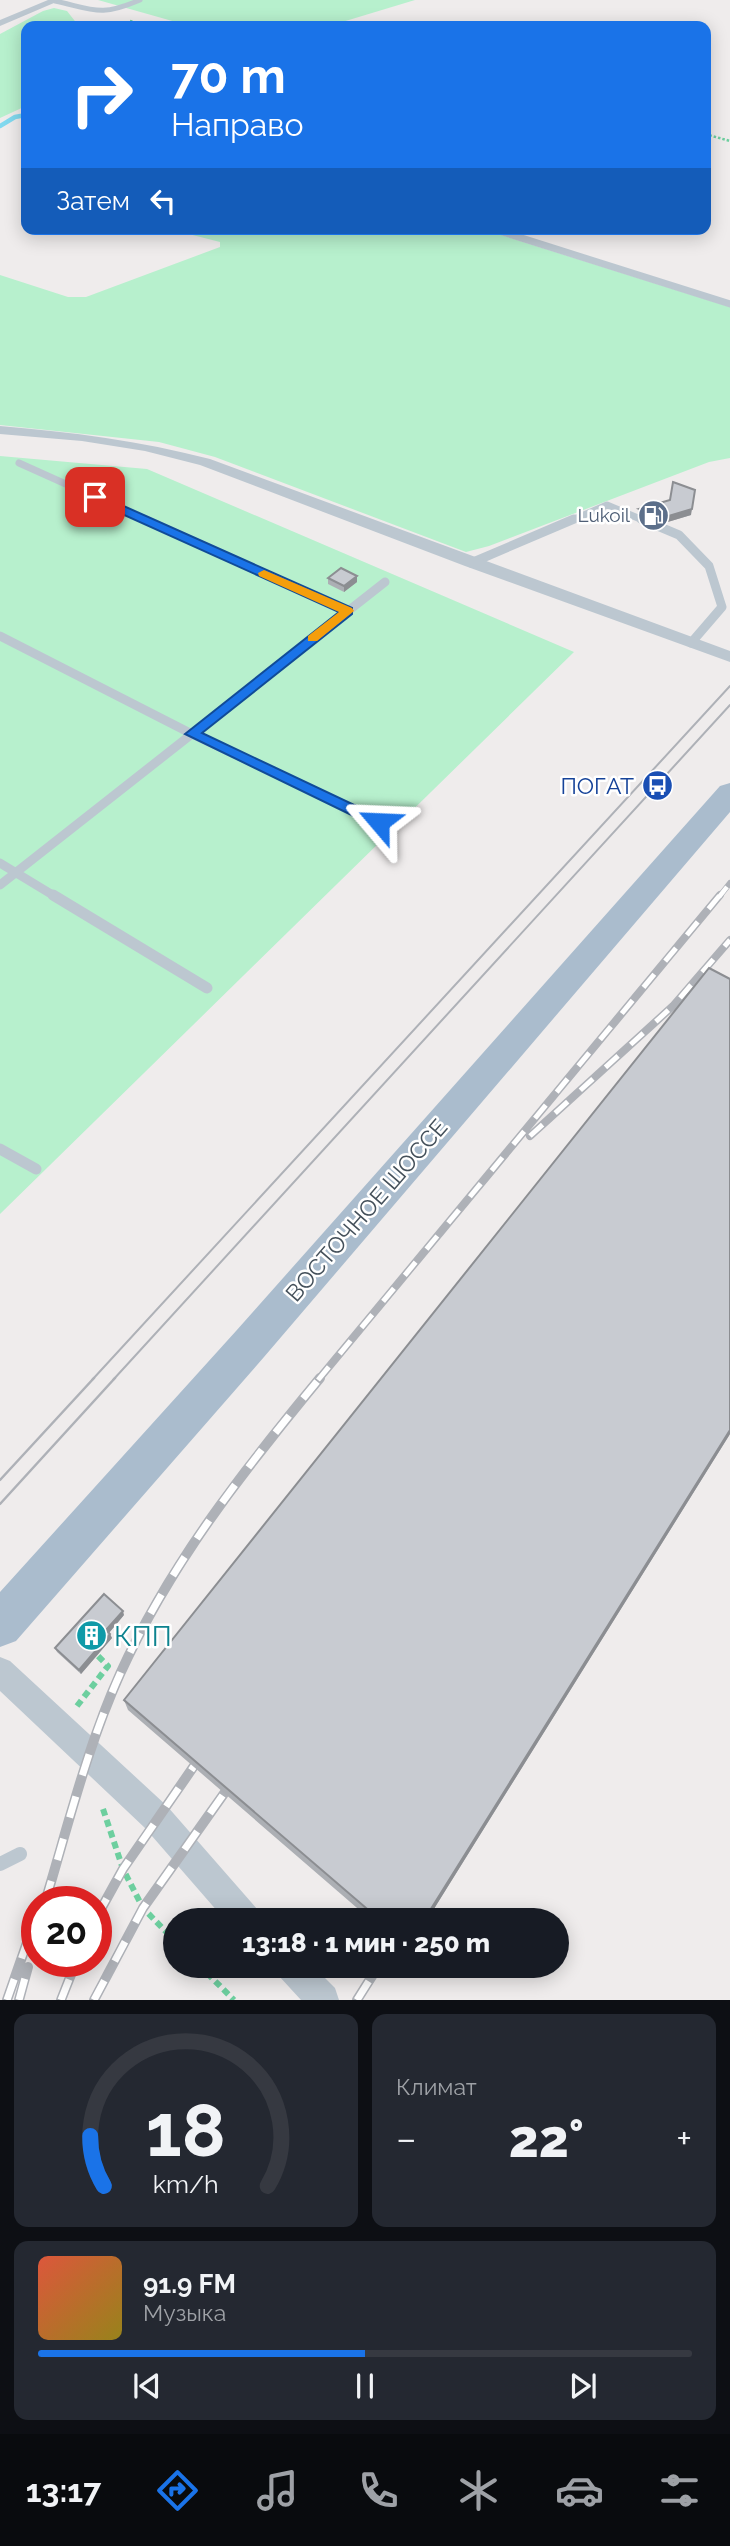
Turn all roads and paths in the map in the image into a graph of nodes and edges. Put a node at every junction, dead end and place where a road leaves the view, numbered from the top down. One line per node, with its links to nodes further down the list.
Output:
1 (55, 0): 2 (lane); 3 (street)
2 (140, 0)
3 (0, 23)
4 (711, 136): 5 (path)
5 (730, 141)
6 (511, 235): 7 (lane)
7 (730, 303)
8 (0, 430): 10 (street)
9 (19, 463): 14 (lane)
10 (471, 563): 13 (lane); 16 (street)
11 (385, 582): 14 (lane)
12 (730, 598): 13 (lane)
13 (722, 607): 16 (lane)
14 (348, 611): 18 (lane)
15 (0, 636): 18 (lane)
16 (691, 643): 17 (street)
17 (730, 656)
18 (192, 734): 20 (lane); 22 (lane)
19 (730, 793): 27 (main road, ВОСТОЧНОЕ ШОССЕ)
20 (379, 822)
21 (0, 863): 22 (lane)
22 (15, 873): 23 (lane); 24 (lane)
23 (0, 885)
24 (207, 988)
25 (0, 1149): 26 (lane)
26 (36, 1169)
27 (0, 1625)
28 (0, 1671): 31 (street)
29 (20, 1854): 30 (lane)
30 (0, 1864)
31 (236, 1908)
32 (212, 1978): 34 (path)
33 (302, 1978): 35 (street)
34 (234, 2000)
35 (323, 2000)

